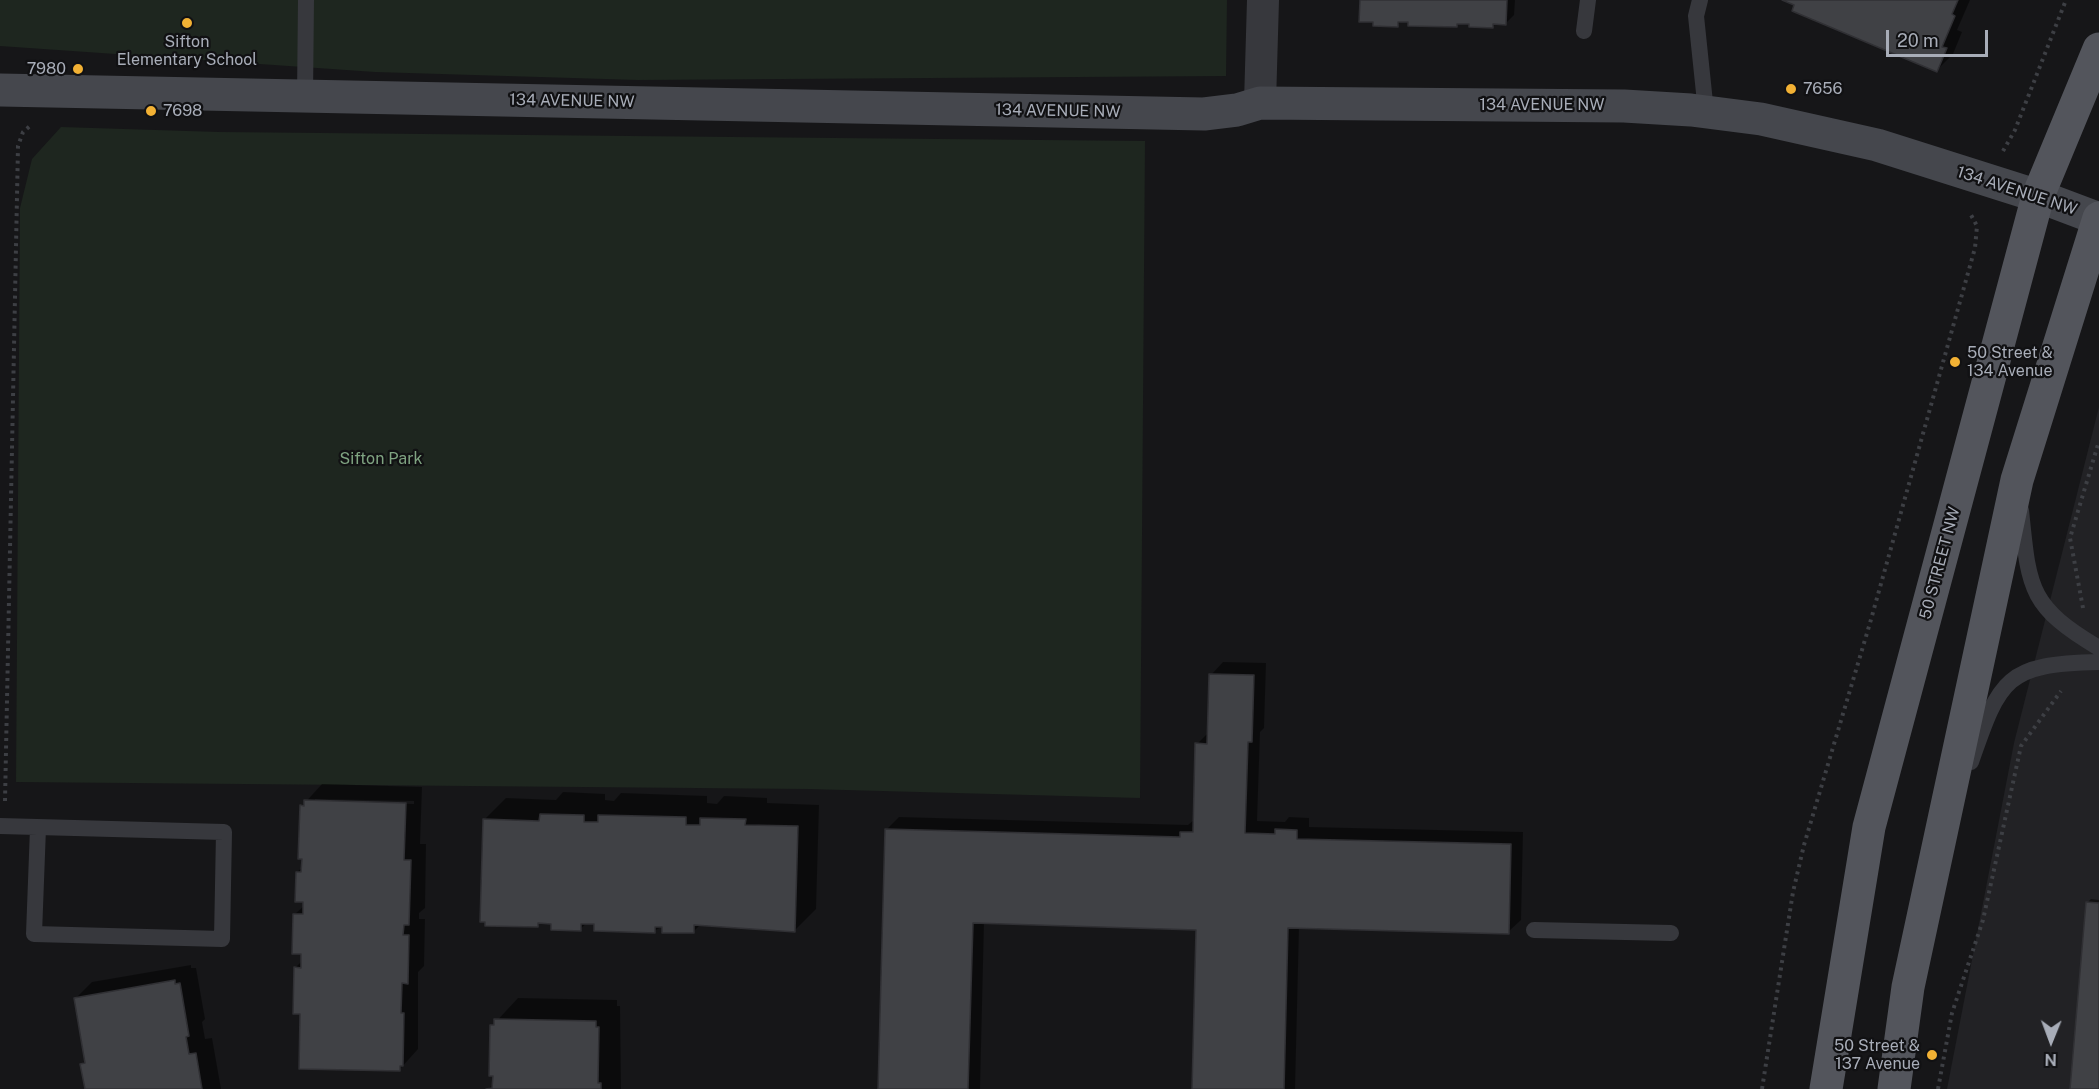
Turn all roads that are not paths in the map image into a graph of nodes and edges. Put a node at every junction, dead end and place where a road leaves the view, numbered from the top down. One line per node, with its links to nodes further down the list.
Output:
1 (306, 0): 8 (lane)
2 (1263, 0): 9 (street)
3 (1588, 0): 5 (lane)
4 (1700, 0): 10 (lane)
5 (1584, 31)
6 (2099, 49): 11 (main road, 50 STREET NW)
7 (0, 90): 8 (street, 134 AVENUE NW)
8 (305, 97): 9 (street, 134 AVENUE NW)
9 (1260, 103): 10 (street, 134 AVENUE NW)
10 (1706, 111): 11 (street, 134 AVENUE NW)
11 (2038, 196): 12 (street, 134 AVENUE NW); 21 (main road, 50 STREET NW)
12 (2099, 219): 13 (main road)
13 (2018, 480): 14 (lane); 18 (main road)
14 (2099, 648)
15 (2099, 662): 18 (lane)
16 (2, 826): 17 (lane)
17 (38, 828): 17 (lane)
18 (1933, 870): 22 (main road)
19 (1534, 930): 20 (lane)
20 (1671, 933)
21 (1825, 1082)
22 (1894, 1089)

